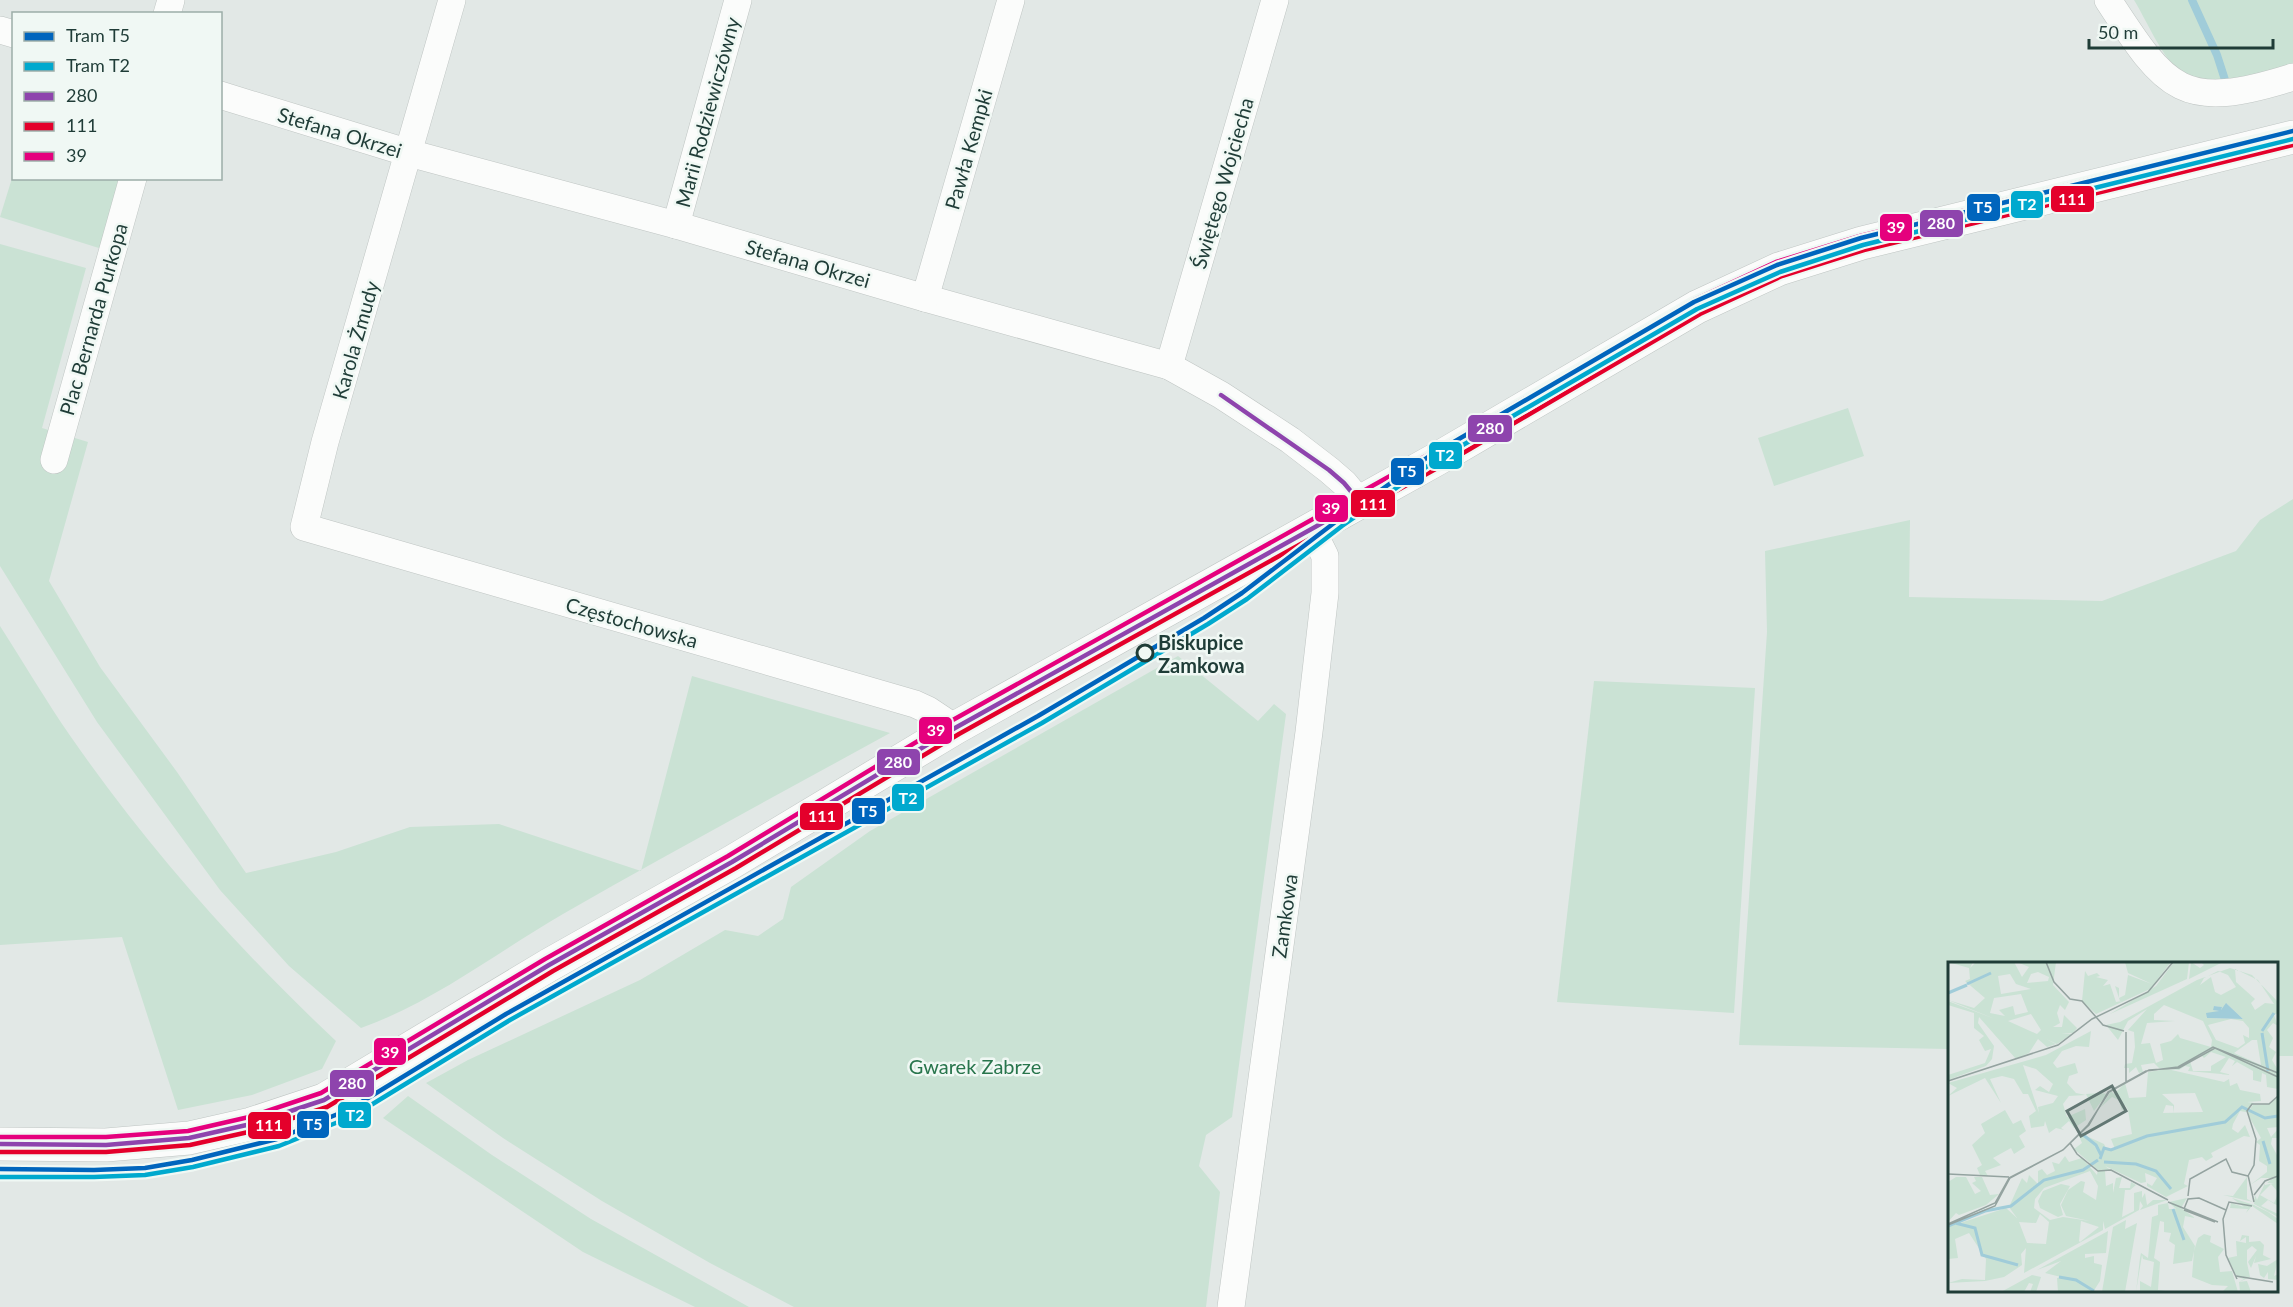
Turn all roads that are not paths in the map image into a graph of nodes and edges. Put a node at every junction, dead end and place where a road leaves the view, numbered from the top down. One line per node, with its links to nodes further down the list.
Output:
1 (452, 0): 9 (street, Karola Żmudy)
2 (738, 0): 11 (street, Marii Rodziewiczówny)
3 (1011, 0): 12 (street, Pawła Kempki)
4 (1275, 0): 13 (street, Świętego Wojciecha)
5 (2108, 0): 6 (street)
6 (2293, 77)
7 (222, 96): 9 (street, Stefana Okrzei)
8 (2293, 137): 15 (street)
9 (409, 153): 11 (street, Stefana Okrzei); 16 (street, Karola Żmudy)
10 (132, 180): 14 (street, Plac Bernarda Purkopa)
11 (676, 225): 12 (street, Stefana Okrzei)
12 (925, 298): 13 (street, Stefana Okrzei)
13 (1169, 366): 15 (street, Stefana Okrzei)
14 (54, 460)
15 (1359, 501): 17 (street)
16 (304, 527): 18 (street, Częstochowska)
17 (1311, 528): 18 (street); 20 (street, Zamkowa)
18 (955, 728): 19 (street)
19 (0, 1144)
20 (1231, 1307)

